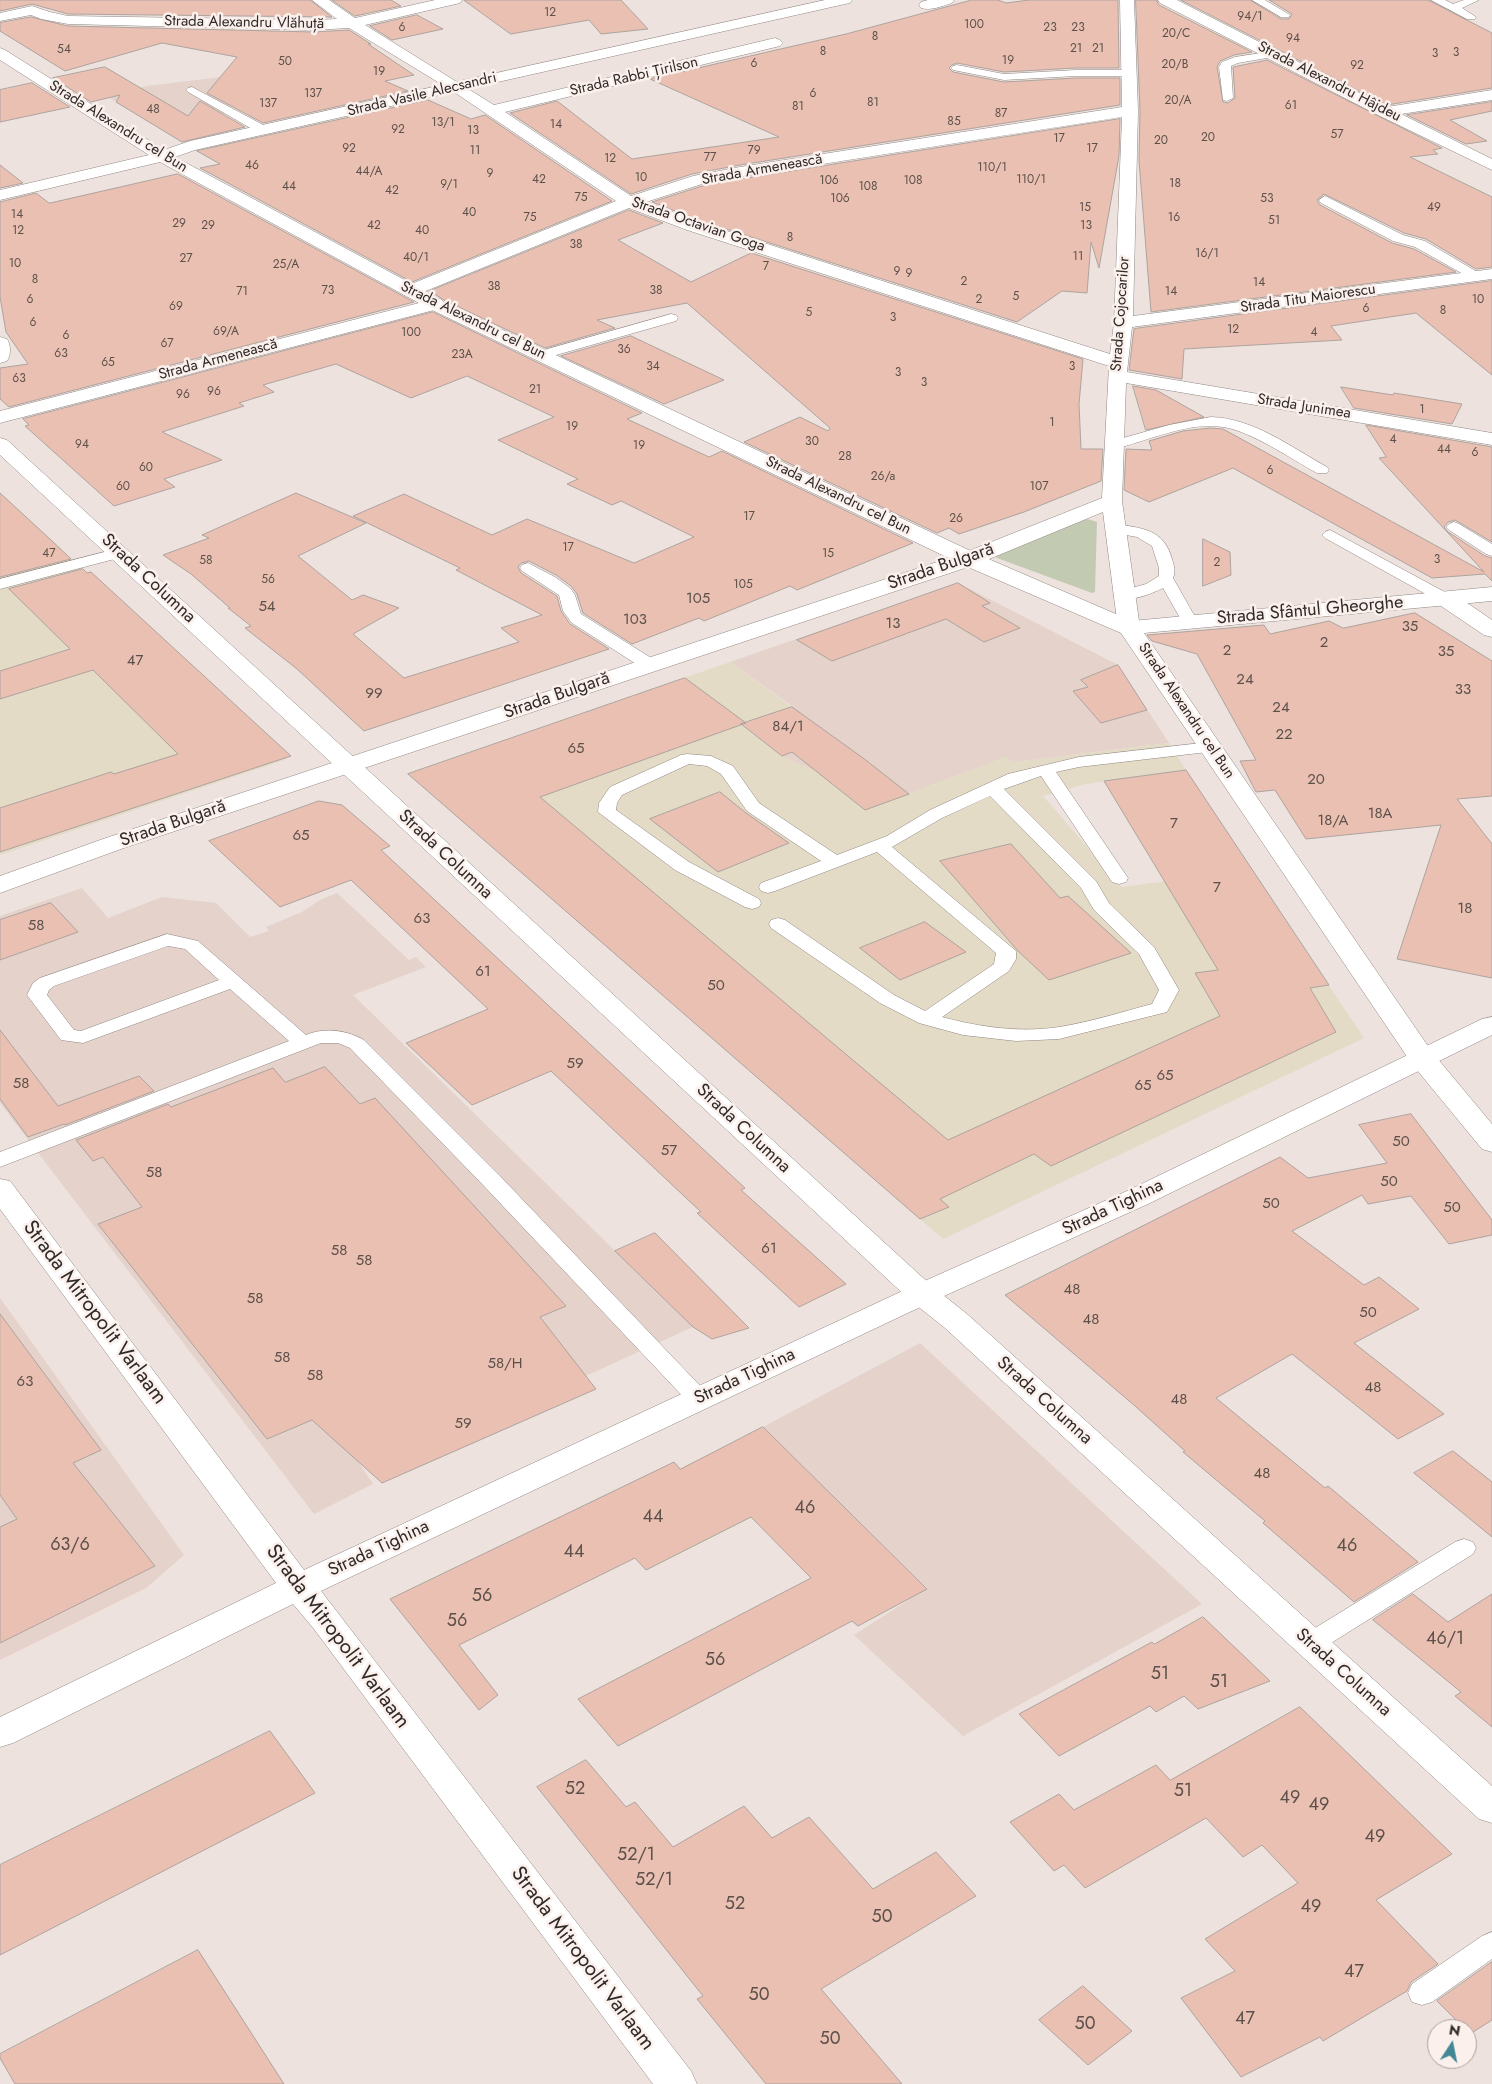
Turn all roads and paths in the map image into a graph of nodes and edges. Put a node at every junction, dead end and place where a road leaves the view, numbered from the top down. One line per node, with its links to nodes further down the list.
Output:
1 (319, 0): 16 (street, Strada Octavian Goga)
2 (455, 0): 16 (street, Strada Alexandru Vlăhuță)
3 (845, 0): 22 (street, Strada Vasile Alecsandri)
4 (947, 0): 11 (street)
5 (1127, 0): 21 (street, Strada Cojocarilor)
6 (1165, 0): 19 (street, Strada Alexandru Hâjdeu)
7 (1257, 0): 13 (lane)
8 (1436, 0): 12 (lane)
9 (1474, 0): 12 (lane)
10 (33, 5): 14 (street); 16 (street, Strada Alexandru Vlăhuță)
11 (926, 5)
12 (1453, 8): 15 (lane)
13 (1285, 15)
14 (0, 17)
15 (1471, 17)
16 (352, 23): 22 (street, Strada Octavian Goga)
17 (776, 43): 26 (street, Strada Rabbi Țirilson)
18 (0, 53): 30 (street, Strada Alexandru cel Bun)
19 (1274, 54): 25 (lane); 28 (street, Strada Alexandru Hâjdeu)
20 (958, 68): 21 (lane)
21 (1129, 74): 27 (street, Strada Cojocarilor)
22 (457, 87): 26 (street, Strada Octavian Goga); 29 (street, Strada Vasile Alecsandri)
23 (192, 90): 29 (lane)
24 (1492, 95): 28 (street)
25 (1227, 98)
26 (492, 110): 34 (street, Strada Octavian Goga)
27 (1130, 111): 34 (street, Strada Armenească); 39 (street, Strada Cojocarilor)
28 (1384, 112): 31 (street, Strada Alexandru Hâjdeu)
29 (263, 130): 30 (street, Strada Vasile Alecsandri)
30 (162, 156): 32 (street, Strada Vasile Alecsandri); 36 (street, Strada Alexandru cel Bun)
31 (1492, 165)
32 (0, 195)
33 (1325, 200): 35 (lane)
34 (629, 202): 36 (street, Strada Armenească); 43 (street, Strada Octavian Goga)
35 (1485, 275): 39 (street, Strada Titu Maiorescu)
36 (410, 291): 37 (street, Strada Alexandru cel Bun)
37 (435, 304): 41 (street, Strada Alexandru cel Bun); 44 (street, Strada Armenească)
38 (671, 318): 41 (lane)
39 (1123, 323): 43 (street, Strada Cojocarilor)
40 (0, 343): 42 (street)
41 (542, 355): 55 (street, Strada Alexandru cel Bun)
42 (0, 357)
43 (1117, 370): 45 (street, Strada Junimea); 47 (street, Strada Cojocarilor)
44 (0, 417)
45 (1492, 439)
46 (0, 444): 54 (street, Strada Columna)
47 (1114, 444): 48 (lane); 49 (street, Strada Cojocarilor)
48 (1322, 470)
49 (1112, 501): 51 (street, Strada Cojocarilor); 55 (street, Strada Bulgară)
50 (1454, 527): 53 (lane)
51 (1115, 529): 58 (lane); 61 (street, Strada Cojocarilor)
52 (1330, 535): 62 (lane)
53 (1492, 551)
54 (120, 553): 59 (lane); 68 (street, Strada Columna)
55 (969, 558): 64 (street, Strada Alexandru cel Bun); 66 (street, Strada Bulgară)
56 (528, 568): 66 (lane)
57 (0, 571): 59 (lane)
58 (1165, 578): 61 (lane); 63 (lane)
59 (7, 582)
60 (1492, 594): 62 (street, Strada Sfântul Gheorghe)
61 (1123, 595): 64 (street, Strada Cojocarilor)
62 (1446, 599): 63 (street, Strada Sfântul Gheorghe); 65 (street)
63 (1190, 622): 64 (street, Strada Sfântul Gheorghe)
64 (1129, 628): 67 (street, Strada Alexandru cel Bun)
65 (1492, 630)
66 (650, 665): 68 (street, Strada Bulgară)
67 (1210, 747): 69 (lane); 82 (street, Strada Alexandru cel Bun)
68 (348, 765): 74 (street, Strada Bulgară); 86 (street, Strada Columna)
69 (1045, 769): 70 (lane); 73 (lane)
70 (993, 788): 71 (lane); 79 (lane)
71 (879, 845): 72 (lane); 79 (lane)
72 (834, 862): 75 (lane); 76 (lane)
73 (1119, 878)
74 (0, 885)
75 (768, 887)
76 (752, 903)
77 (778, 924): 79 (lane)
78 (232, 981): 78 (lane); 81 (lane)
79 (926, 1018)
80 (1492, 1025): 82 (street, Strada Tighina)
81 (303, 1043): 84 (lane); 87 (lane)
82 (1422, 1058): 83 (street, Strada Alexandru cel Bun); 86 (street, Strada Tighina)
83 (1492, 1143)
84 (0, 1160)
85 (0, 1188): 89 (street, Strada Mitropolit Varlaam)
86 (922, 1294): 87 (street, Strada Tighina); 90 (street, Strada Columna)
87 (699, 1399): 89 (street, Strada Tighina)
88 (1464, 1548): 90 (lane)
89 (298, 1587): 91 (street, Strada Tighina); 95 (street, Strada Mitropolit Varlaam)
90 (1311, 1643): 92 (street, Strada Columna)
91 (0, 1733)
92 (1492, 1808)
93 (1492, 1944): 94 (lane)
94 (1422, 1992)
95 (677, 2084)

